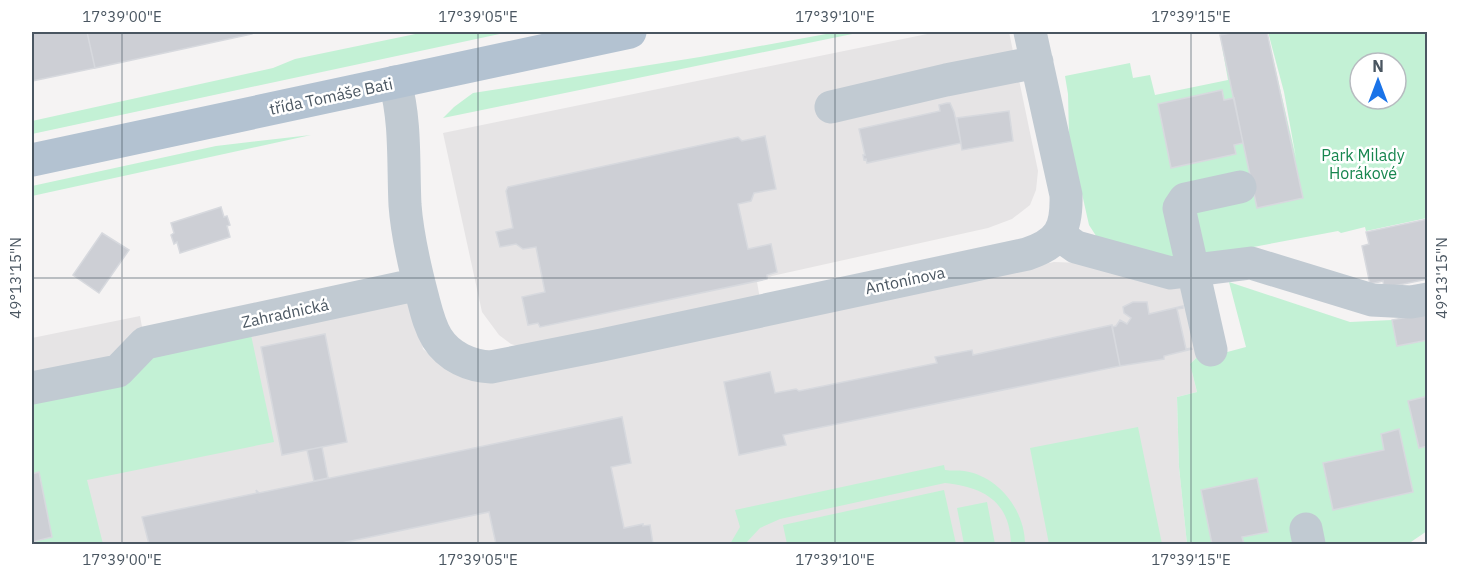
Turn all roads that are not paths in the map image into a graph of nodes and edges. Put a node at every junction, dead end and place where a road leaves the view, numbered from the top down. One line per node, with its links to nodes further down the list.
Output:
1 (630, 32): 3 (main road, třída Tomáše Bati)
2 (1034, 47): 4 (street); 7 (street)
3 (396, 82): 5 (main road, třída Tomáše Bati); 9 (street)
4 (831, 107)
5 (32, 160)
6 (1240, 187): 8 (street)
7 (1059, 235): 8 (street); 9 (street, Antonínova)
8 (1193, 270): 10 (street); 11 (street)
9 (419, 284): 12 (street, Zahradnická)
10 (1428, 299)
11 (1211, 350)
12 (32, 388)

